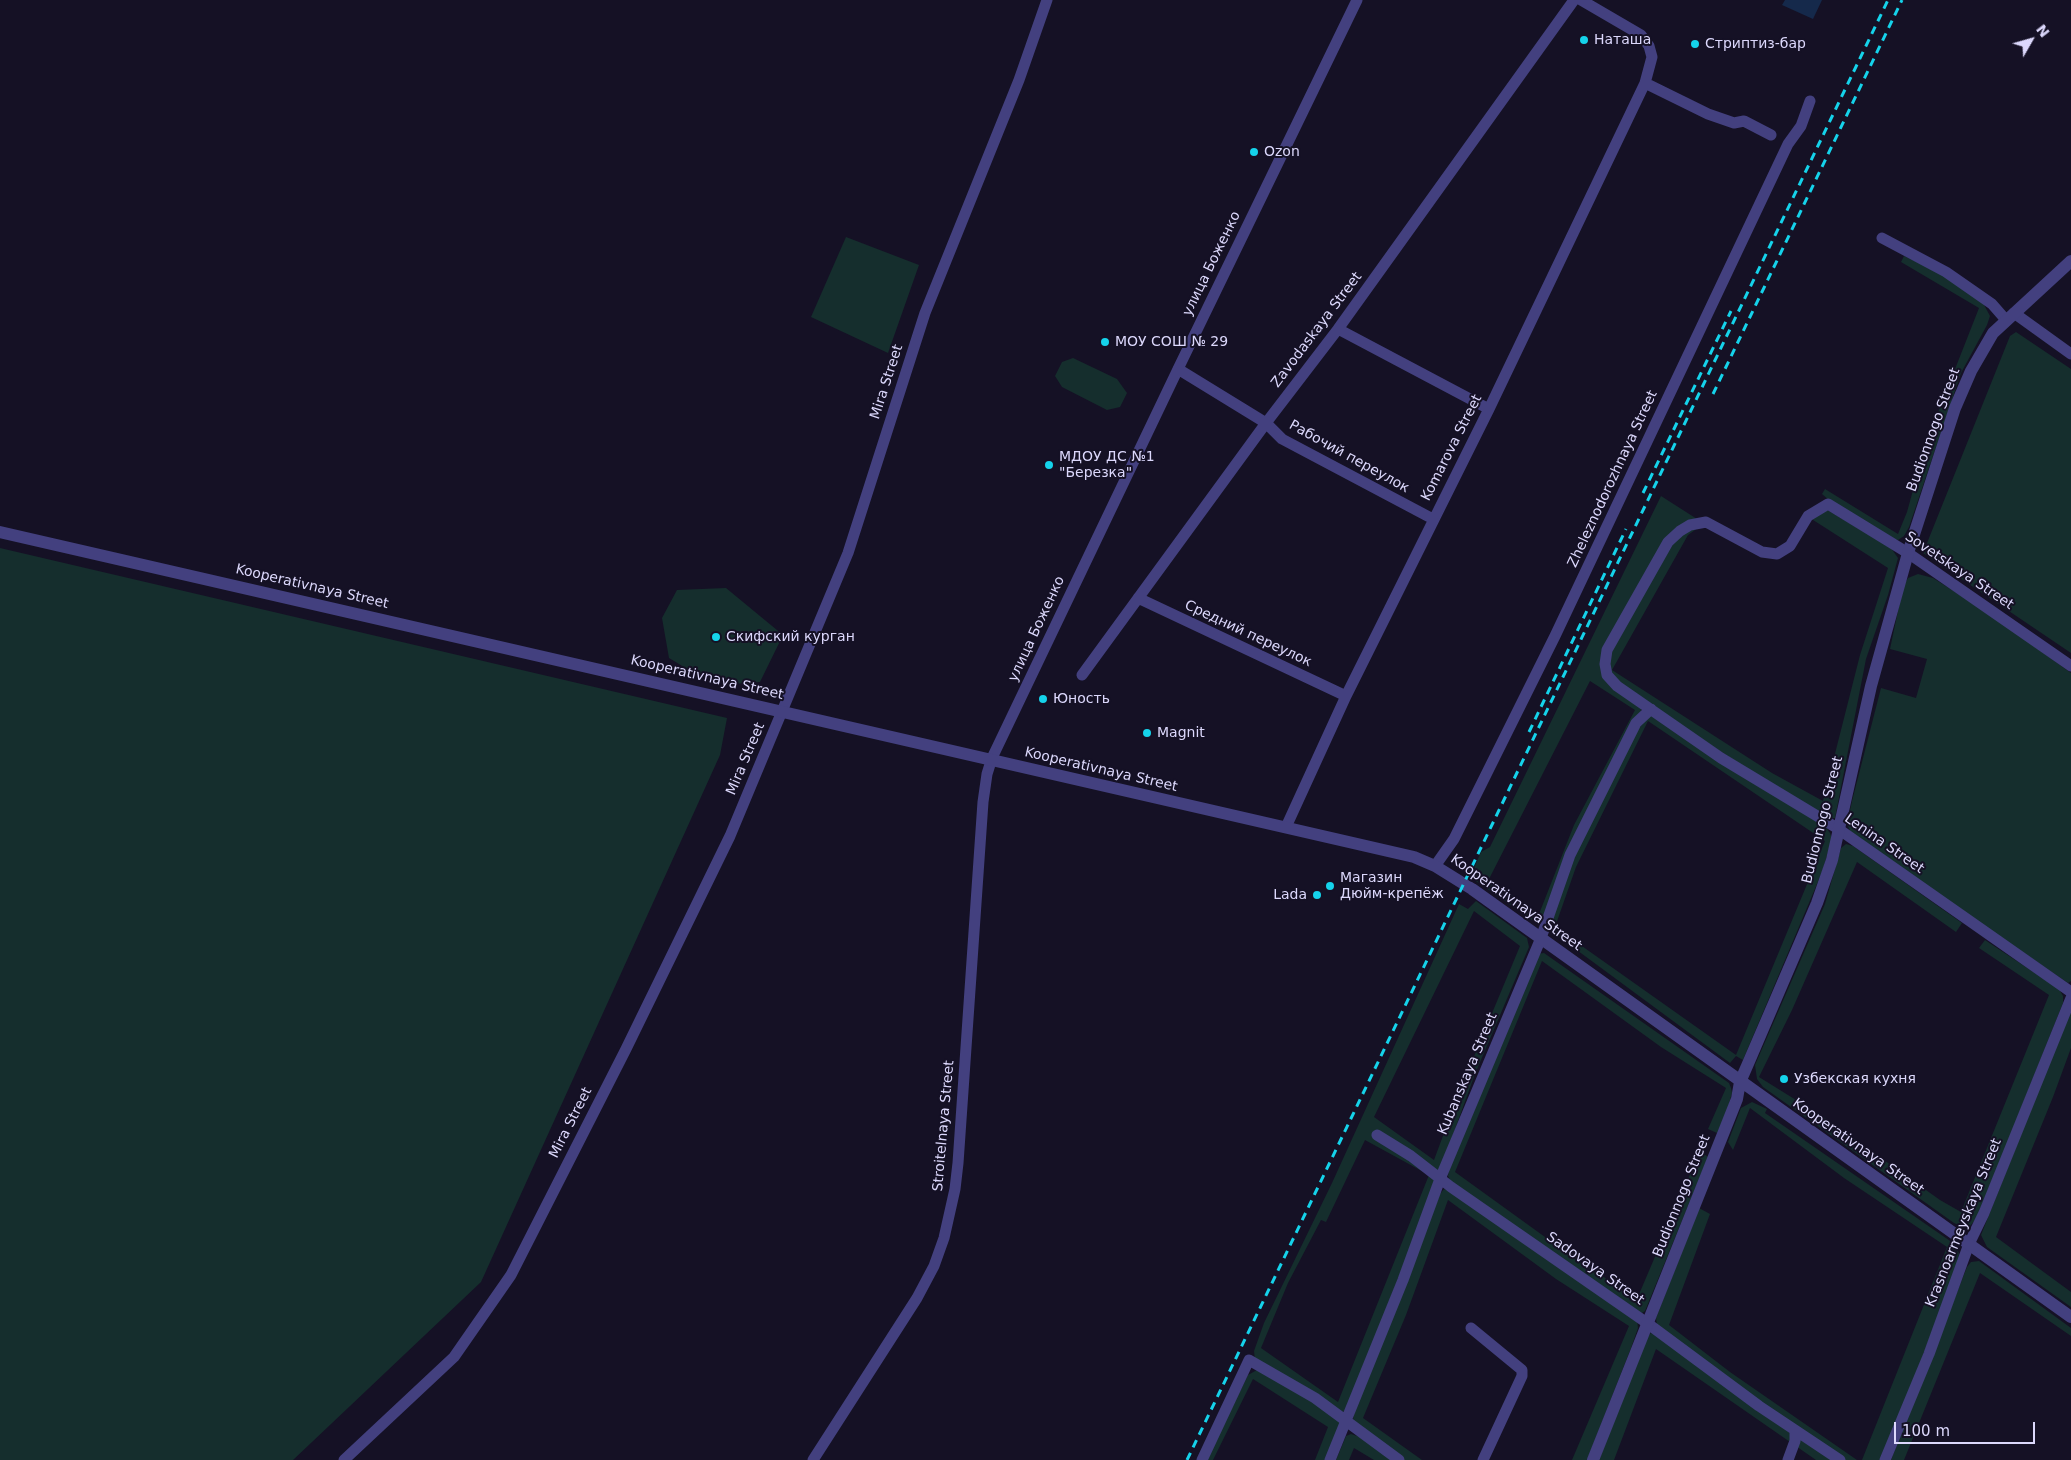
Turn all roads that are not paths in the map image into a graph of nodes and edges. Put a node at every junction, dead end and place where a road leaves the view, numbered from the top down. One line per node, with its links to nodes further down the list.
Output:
1 (1047, 0): 24 (street, Mira Street)
2 (1357, 0): 13 (street, улица Боженко)
3 (1574, 0): 11 (street, Zavodaskaya Street)
4 (1581, 0): 5 (street, Komarova Street)
5 (1645, 83): 7 (street); 14 (street, Komarova Street)
6 (1810, 101): 28 (street, Zheleznodorozhnaya Street)
7 (1771, 135)
8 (1882, 238): 10 (street)
9 (2071, 261): 10 (street, Budionnogo Street)
10 (2010, 317): 12 (street); 18 (street, Budionnogo Street)
11 (1338, 329): 14 (street); 15 (street, Zavodaskaya Street)
12 (2071, 354)
13 (1178, 369): 15 (street, Рабочий переулок); 25 (street, улица Боженко)
14 (1489, 409): 16 (street, Komarova Street)
15 (1266, 423): 16 (street, Рабочий переулок); 19 (street, Zavodaskaya Street)
16 (1433, 519): 22 (street, Komarova Street)
17 (0, 532): 24 (street, Kooperativnaya Street)
18 (1908, 553): 20 (street, Sovetskaya Street); 23 (street, Sovetskaya Street); 27 (street, Budionnogo Street)
19 (1138, 598): 21 (street, Zavodaskaya Street); 22 (street, Средний переулок)
20 (2071, 666)
21 (1082, 675)
22 (1346, 696): 26 (street, Komarova Street)
23 (1651, 709): 27 (street, Lenina Street); 29 (street, Kubanskaya Street)
24 (783, 711): 25 (street, Kooperativnaya Street); 41 (street, Mira Street)
25 (992, 758): 26 (street, Kooperativnaya Street); 42 (street, Stroitelnaya Street)
26 (1286, 827): 28 (street, Kooperativnaya Street)
27 (1837, 828): 30 (street, Lenina Street); 32 (street, Budionnogo Street)
28 (1435, 866): 29 (street, Kooperativnaya Street)
29 (1541, 938): 32 (street, Kooperativnaya Street); 34 (street, Kubanskaya Street)
30 (2071, 992)
31 (2071, 998): 35 (street, Krasnoarmeyskaya Street)
32 (1740, 1082): 35 (street, Kooperativnaya Street); 37 (street, Budionnogo Street)
33 (1378, 1135): 34 (street, Sadovaya Street)
34 (1440, 1179): 37 (street, Sadovaya Street); 39 (street, Kubanskaya Street)
35 (1969, 1244): 36 (street, Kooperativnaya Street); 50 (street, Krasnoarmeyskaya Street)
36 (2071, 1317)
37 (1646, 1323): 40 (street, Sadovaya Street); 47 (street, Budionnogo Street)
38 (1471, 1328): 46 (street)
39 (1346, 1421): 43 (street); 44 (street, Kubanskaya Street); 45 (street)
40 (1795, 1430): 48 (street); 49 (street, Sadovaya Street)
41 (344, 1460)
42 (813, 1460)
43 (1202, 1460)
44 (1330, 1460)
45 (1399, 1460)
46 (1483, 1460)
47 (1593, 1460)
48 (1788, 1460)
49 (1840, 1460)
50 (1885, 1460)

